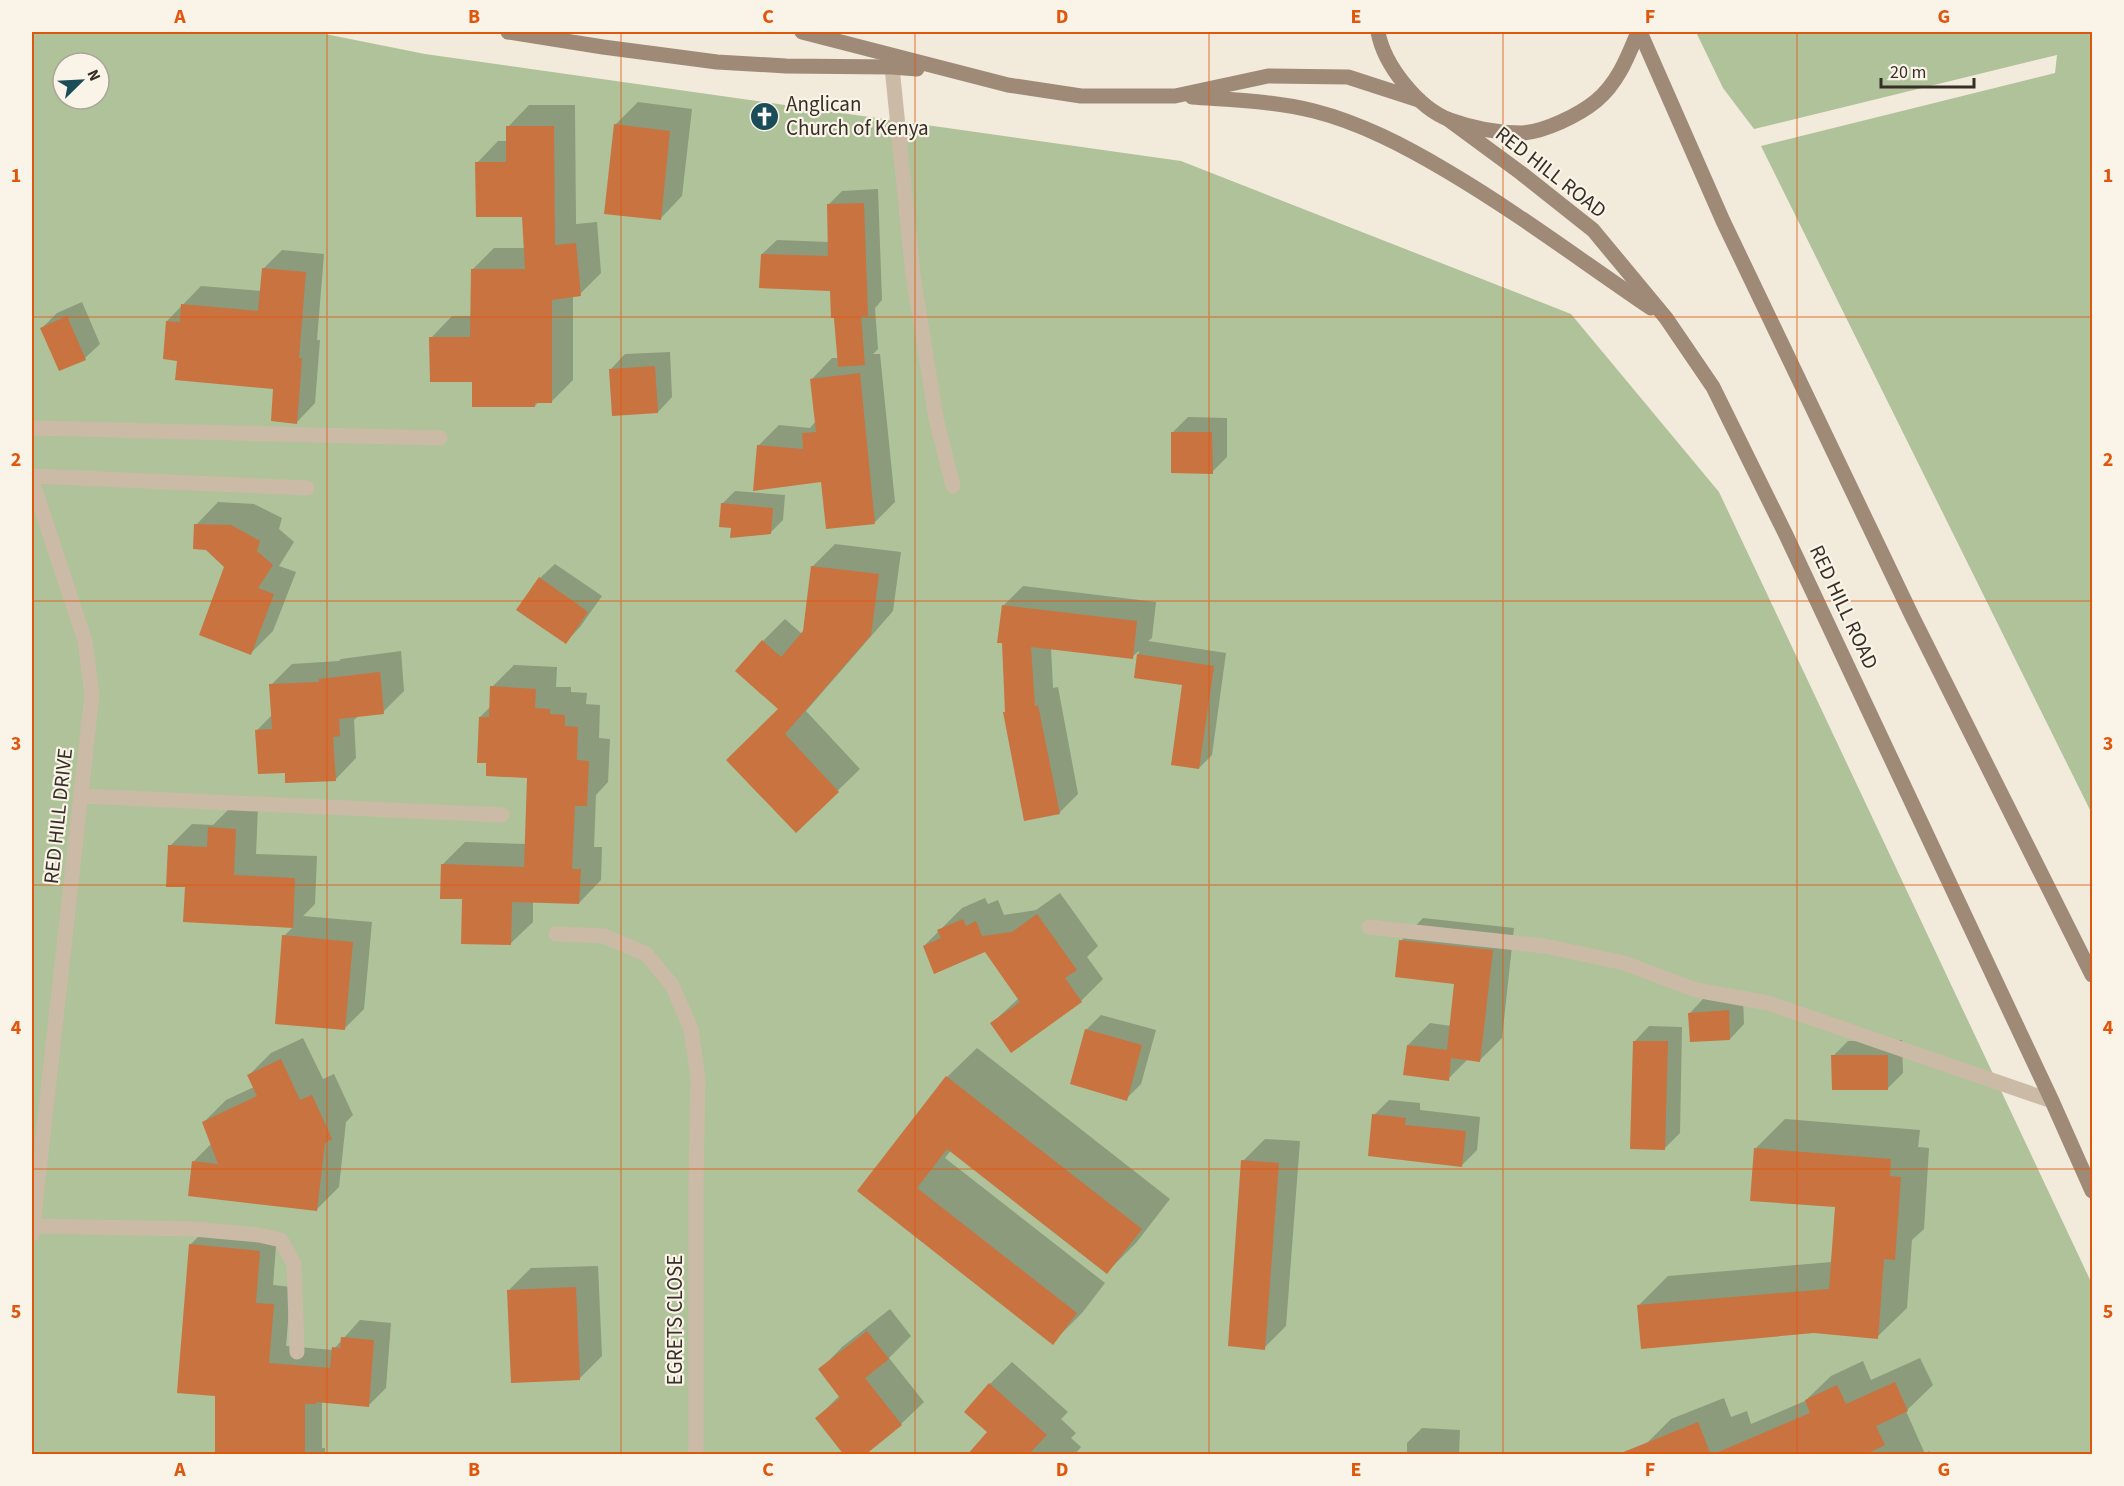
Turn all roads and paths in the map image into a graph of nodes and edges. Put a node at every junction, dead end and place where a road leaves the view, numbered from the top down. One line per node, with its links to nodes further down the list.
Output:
1 (508, 32): 5 (main road)
2 (802, 32): 6 (main road)
3 (1378, 32): 8 (main road)
4 (1639, 32): 9 (main road); 21 (main road)
5 (892, 67): 6 (main road); 15 (street)
6 (964, 74): 7 (main road)
7 (1175, 96): 8 (main road); 10 (main road)
8 (1419, 100): 9 (main road, RED HILL ROAD)
9 (1449, 120): 10 (main road, RED HILL ROAD)
10 (1666, 318): 22 (main road, RED HILL ROAD)
11 (32, 428): 12 (street)
12 (440, 438)
13 (32, 476): 16 (street)
14 (32, 481): 17 (street, RED HILL DRIVE)
15 (953, 486)
16 (307, 488)
17 (81, 796): 18 (street); 24 (street, RED HILL DRIVE)
18 (502, 815)
19 (1369, 927): 22 (street)
20 (556, 934): 26 (street, EGRETS CLOSE)
21 (2092, 975)
22 (2052, 1101): 23 (main road, RED HILL ROAD)
23 (2092, 1191)
24 (32, 1230): 25 (street)
25 (297, 1352)
26 (696, 1455)

